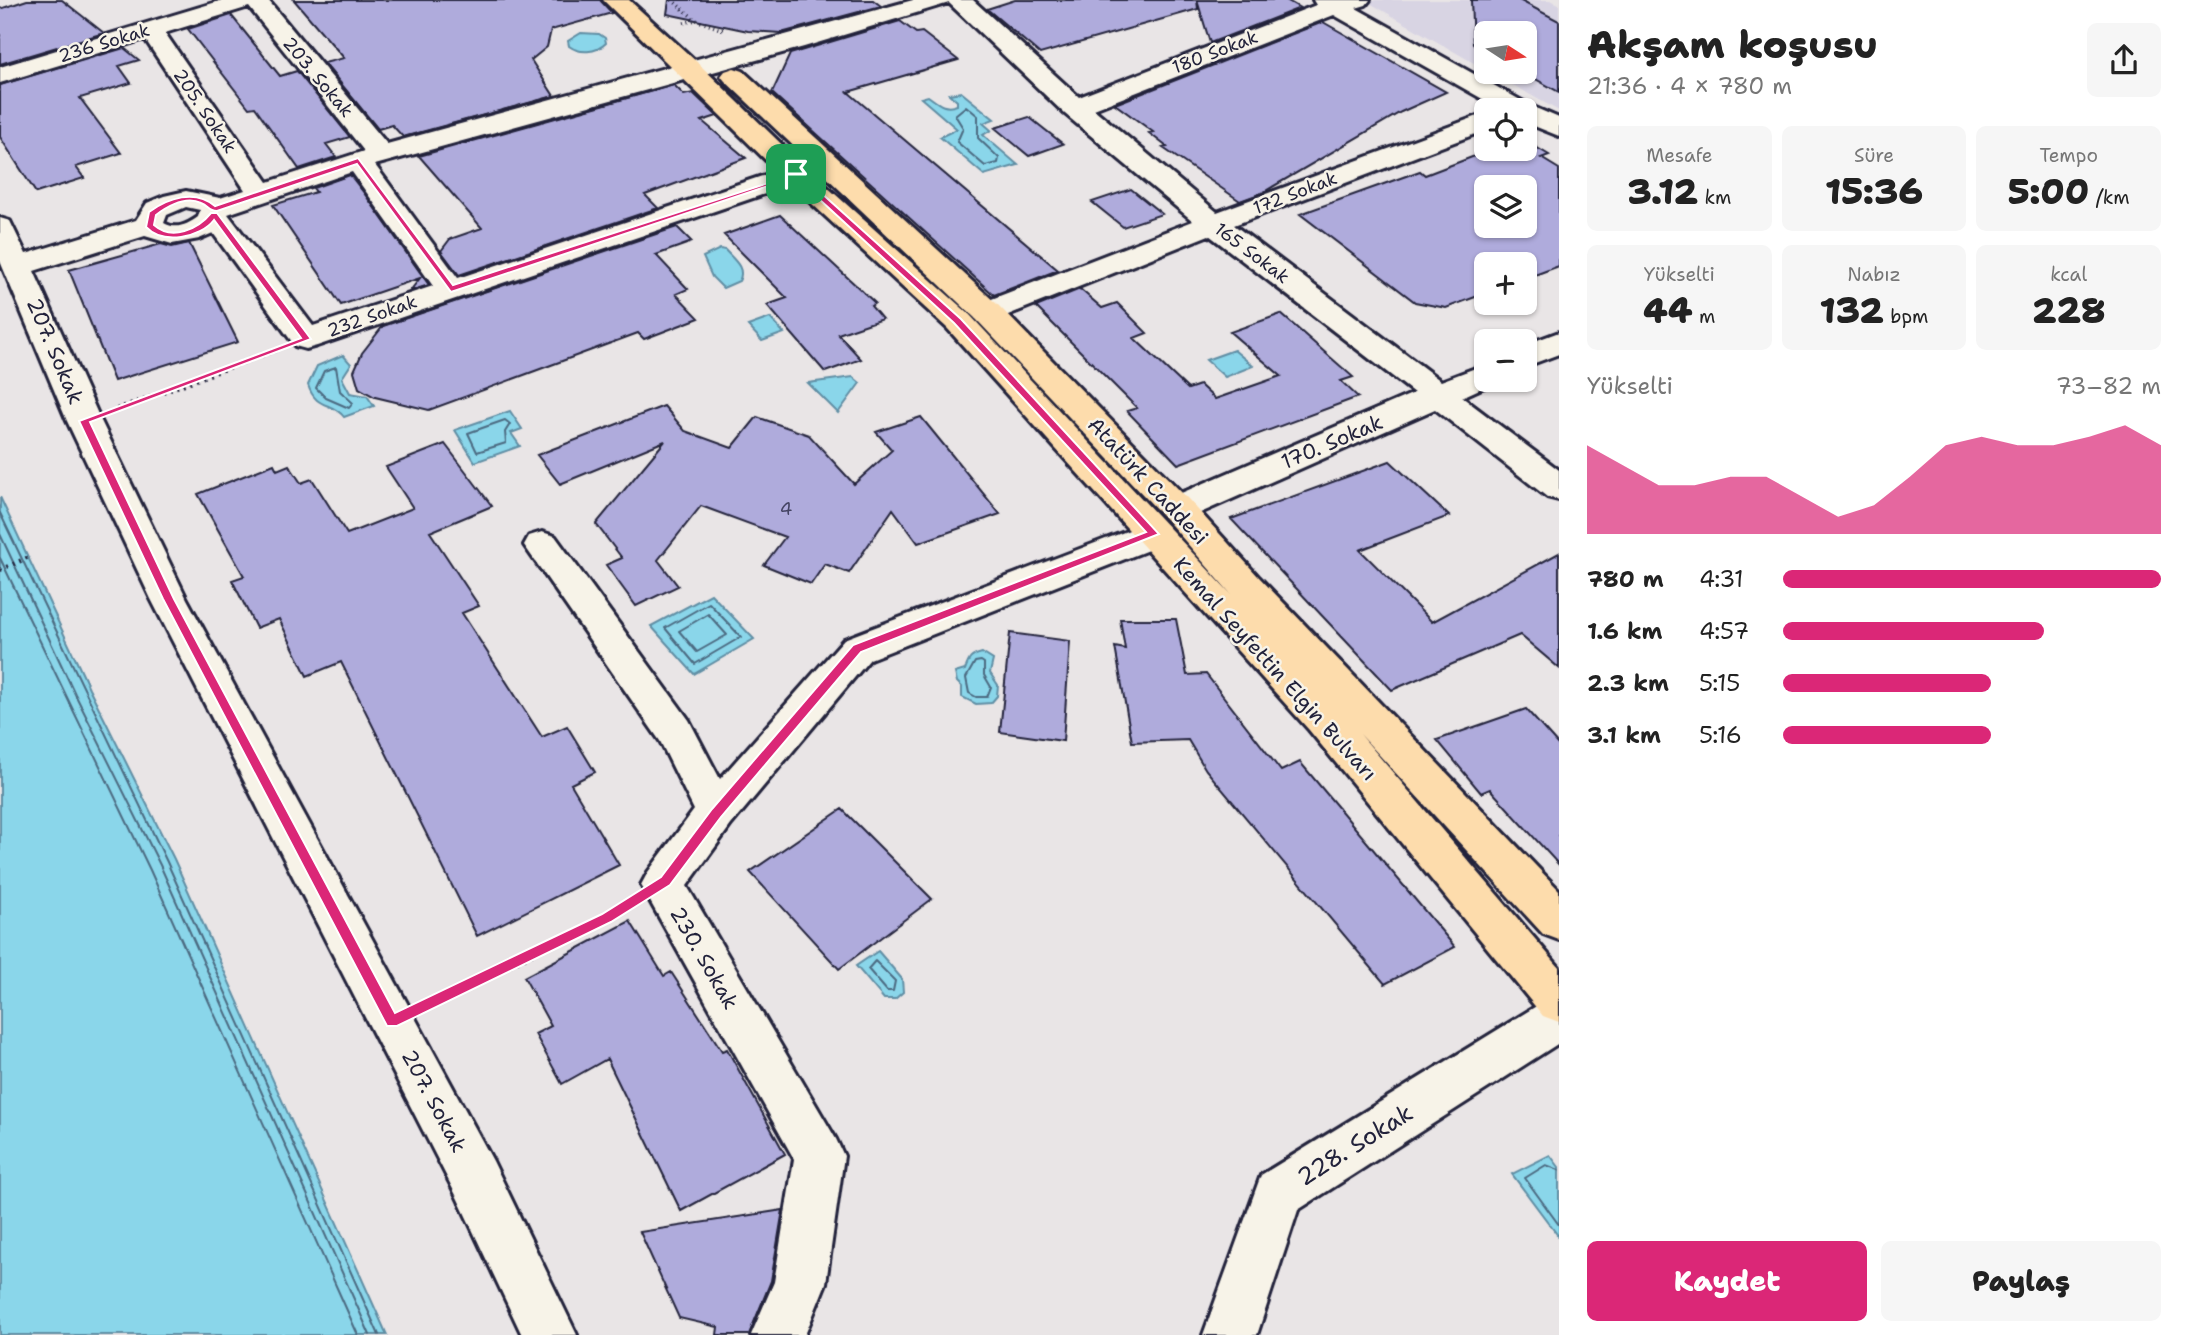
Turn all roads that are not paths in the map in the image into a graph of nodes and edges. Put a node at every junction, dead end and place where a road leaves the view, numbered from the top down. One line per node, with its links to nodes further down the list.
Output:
1 (248, 0): 9 (street, 236 Sokak)
2 (255, 0): 17 (street, 203. Sokak)
3 (615, 0): 10 (main road, Kemal Seyfettin Elgin Bulvarı)
4 (649, 0): 8 (main road)
5 (959, 0): 13 (street, 165 Sokak)
6 (924, 2): 10 (street)
7 (1339, 2): 12 (street); 13 (street, 180 Sokak)
8 (677, 25)
9 (150, 29): 11 (street, 236 Sokak); 19 (street, 205. Sokak)
10 (702, 58): 17 (street); 18 (main road, Kemal Seyfettin Elgin Bulvarı); 25 (main road, Atatürk Caddesi)
11 (0, 75)
12 (1500, 98)
13 (1074, 108): 21 (street, 165 Sokak)
14 (1537, 118): 16 (street)
15 (1474, 125): 21 (street, 172 Sokak)
16 (1559, 128)
17 (370, 157): 19 (street); 24 (street, 203. Sokak)
18 (796, 174): 24 (street, 232 Sokak); 31 (main road, Kemal Seyfettin Elgin Bulvarı)
19 (261, 193): 20 (street)
20 (214, 212): 23 (street); 24 (street, 232 Sokak)
21 (1213, 223): 25 (street, 172 Sokak); 29 (street, 165 Sokak)
22 (0, 227): 23 (street, 207. Sokak)
23 (19, 266): 37 (street, 207. Sokak)
24 (451, 289)
25 (987, 312): 31 (main road, Atatürk Caddesi)
26 (1559, 342): 27 (street)
27 (1537, 352)
28 (1474, 379): 29 (street, 170. Sokak)
29 (1441, 394): 30 (street, 165 Sokak); 31 (street, 170. Sokak)
30 (1559, 488)
31 (1165, 521): 33 (street, 230. Sokak); 34 (main road, Atatürk Caddesi); 35 (main road, Kemal Seyfettin Elgin Bulvarı)
32 (542, 545): 33 (street)
33 (716, 813): 38 (street, 230. Sokak)
34 (1559, 920)
35 (1559, 1001)
36 (1559, 1017): 39 (street, 228. Sokak)
37 (550, 1335)
38 (778, 1335)
39 (1230, 1335)

